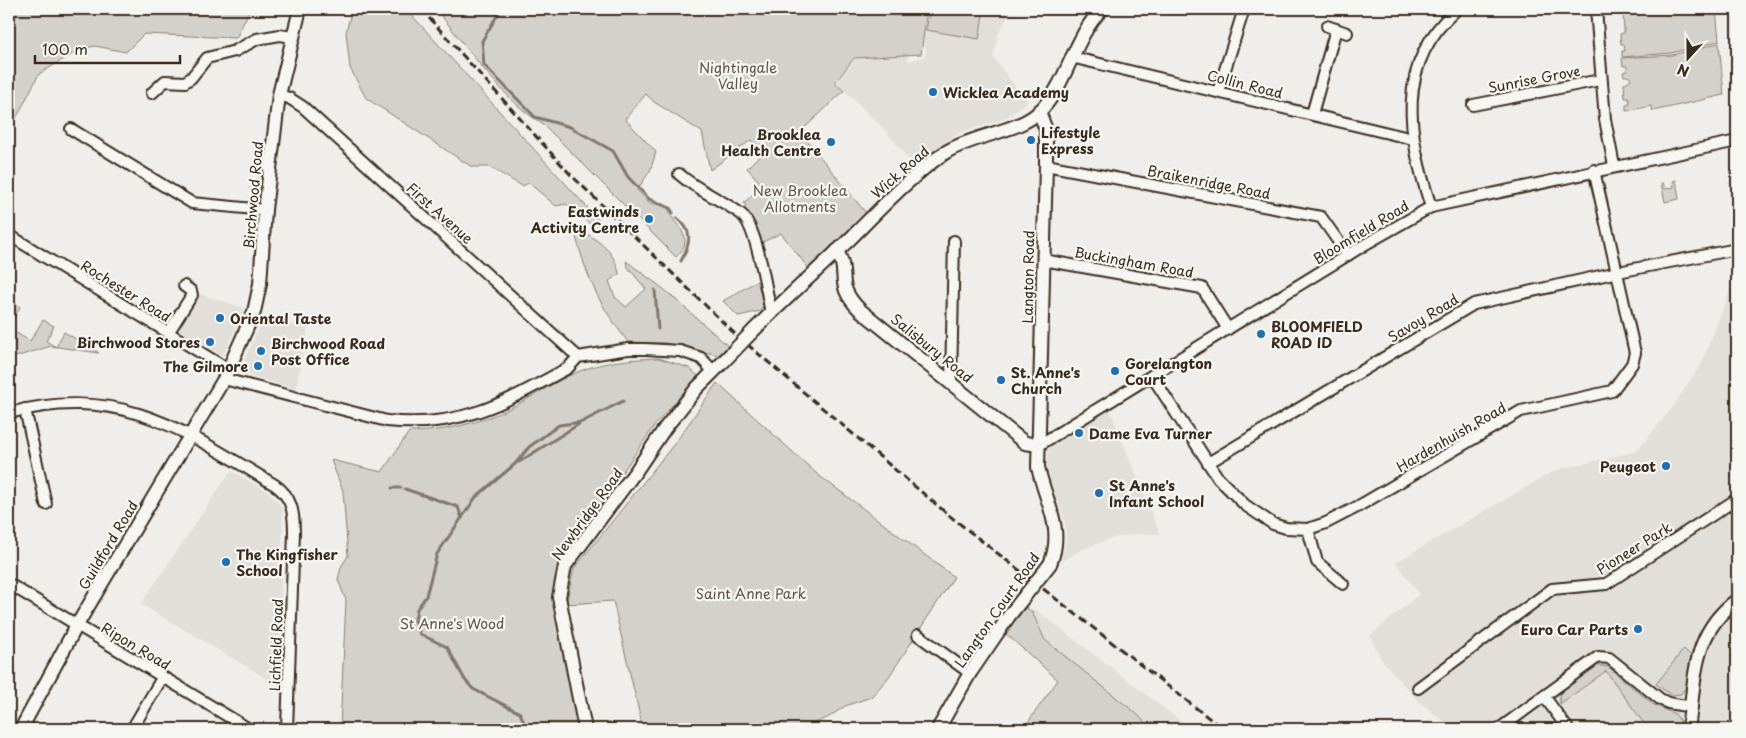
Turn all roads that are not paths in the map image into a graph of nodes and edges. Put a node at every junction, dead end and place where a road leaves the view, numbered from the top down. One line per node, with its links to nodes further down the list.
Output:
1 (300, 9): 7 (street, Birchwood Road)
2 (1102, 9): 8 (street, Wick Road)
3 (1244, 9): 10 (street)
4 (1457, 9): 17 (street)
5 (1596, 9): 9 (street)
6 (1347, 33): 15 (street)
7 (292, 37): 11 (street); 12 (street, Birchwood Road)
8 (1071, 56): 10 (street, Collin Road); 14 (street, Wick Road)
9 (1600, 80): 13 (street, Sunrise Grove); 20 (street)
10 (1218, 92): 15 (street, Collin Road)
11 (152, 93)
12 (279, 95): 24 (street, Birchwood Road); 36 (street, First Avenue)
13 (1473, 105)
14 (1039, 111): 19 (street, Langton Road); 28 (street, Wick Road)
15 (1312, 114): 17 (street, Collin Road)
16 (71, 129): 24 (street)
17 (1413, 139): 23 (street)
18 (1737, 141): 20 (street, Bloomfield Road)
19 (1046, 165): 29 (street, Braikenridge Road); 30 (street, Langton Road)
20 (1614, 166): 21 (street, Bloomfield Road)
21 (1594, 170): 23 (street, Bloomfield Road); 31 (street, Hardenhuish Road)
22 (679, 174): 33 (street)
23 (1431, 206): 29 (street, Bloomfield Road)
24 (265, 210): 38 (street, Birchwood Road)
25 (9, 235): 35 (street, Rochester Road)
26 (954, 241): 40 (street)
27 (1737, 249): 31 (street, Savoy Road)
28 (837, 251): 33 (street, Wick Road); 40 (street, Salisbury Road)
29 (1348, 255): 34 (street, Bloomfield Road)
30 (1043, 260): 34 (street, Buckingham Road); 44 (street, Langton Road)
31 (1618, 272): 45 (street, Savoy Road); 48 (street, Hardenhuish Road)
32 (184, 286): 35 (street)
33 (770, 314): 37 (street, Wick Road, bridge)
34 (1228, 329): 39 (street, Bloomfield Road)
35 (168, 333): 38 (street, Rochester Road)
36 (578, 358): 37 (street); 38 (street, Rochester Road)
37 (714, 371): 63 (street, Newbridge Road)
38 (226, 375): 43 (street, Guildford Road)
39 (1152, 376): 44 (street, Bloomfield Road); 45 (street, Hardenhuish Road)
40 (951, 382): 44 (street, Salisbury Road)
41 (25, 409): 42 (street, Lichfield Road); 43 (street, Lichfield Road); 47 (street)
42 (9, 413)
43 (192, 436): 52 (street, Guildford Road); 62 (street, Lichfield Road)
44 (1039, 445): 54 (street, Langton Court Road, bridge)
45 (1208, 463): 48 (street, Hardenhuish Road)
46 (1737, 499): 56 (street, Pioneer Park)
47 (46, 504)
48 (1308, 529): 50 (street)
49 (9, 584): 52 (street, Ripon Road)
50 (1343, 584)
51 (1737, 600): 58 (street)
52 (76, 626): 55 (street, Ripon Road); 59 (street, Guildford Road)
53 (918, 635): 54 (street)
54 (970, 673): 64 (street, Langton Court Road)
55 (162, 678): 60 (street); 61 (street, Ripon Road)
56 (1418, 688)
57 (1544, 696): 58 (street); 65 (street); 66 (street)
58 (1692, 707): 67 (street)
59 (21, 729)
60 (132, 729)
61 (249, 729)
62 (287, 729)
63 (585, 729)
64 (938, 729)
65 (1500, 729)
66 (1568, 729)
67 (1688, 729)

